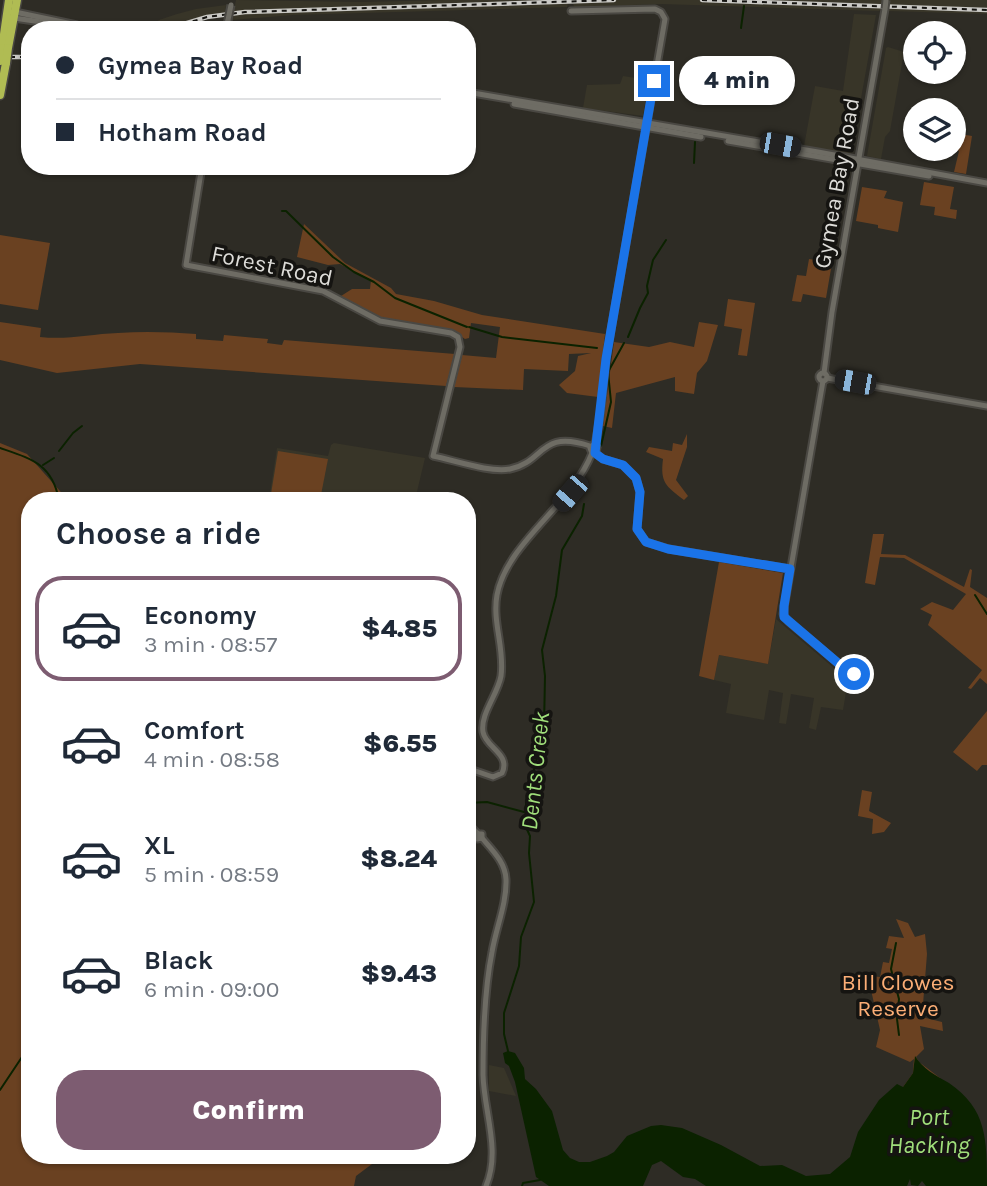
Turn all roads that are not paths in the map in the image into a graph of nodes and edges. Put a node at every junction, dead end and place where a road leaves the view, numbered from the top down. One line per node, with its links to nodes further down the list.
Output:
1 (9, 0): 6 (highway)
2 (17, 0): 6 (highway)
3 (886, 0): 16 (street, Gymea Bay Road, bridge)
4 (231, 3): 8 (street, bridge)
5 (571, 11): 12 (street)
6 (7, 14): 7 (street); 9 (highway, bridge)
7 (48, 21)
8 (228, 21)
9 (3, 62): 10 (highway)
10 (0, 95)
11 (476, 96): 12 (street)
12 (647, 124): 13 (street); 14 (street); 21 (street)
13 (751, 140): 14 (street); 15 (street)
14 (778, 150): 15 (street)
15 (800, 151): 16 (street)
16 (859, 162): 18 (street); 19 (street, Gymea Bay Road)
17 (201, 175): 21 (street, Forest Road)
18 (987, 185)
19 (825, 377): 20 (street); 22 (street, Gymea Bay Road)
20 (987, 406)
21 (593, 449): 22 (street); 24 (street)
22 (790, 569): 23 (street, Gymea Bay Road)
23 (852, 675)
24 (476, 771)
25 (476, 832): 26 (street)
26 (486, 1186)

